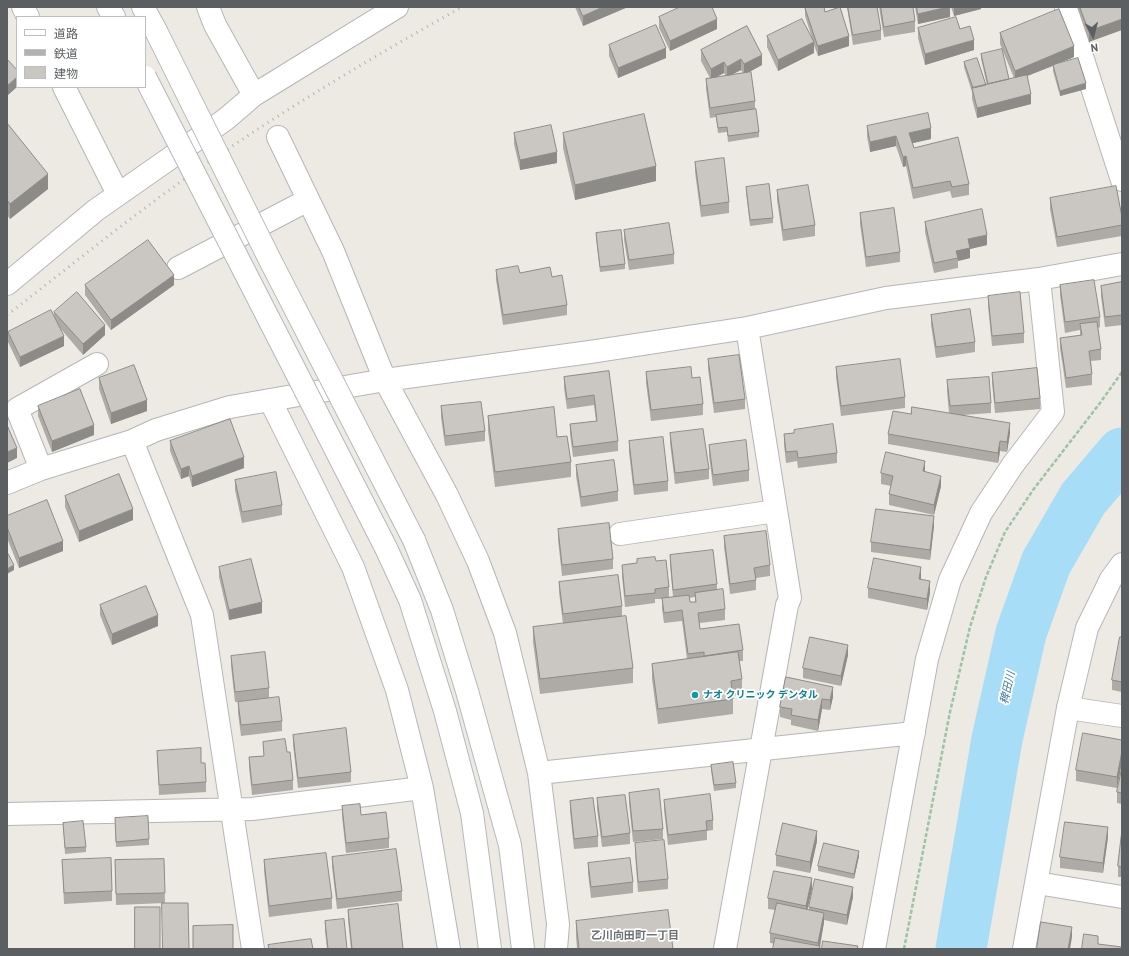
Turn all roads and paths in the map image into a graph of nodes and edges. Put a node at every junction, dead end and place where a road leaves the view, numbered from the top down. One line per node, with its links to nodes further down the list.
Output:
1 (23, 7): 7 (street)
2 (108, 7): 8 (street)
3 (142, 7): 44 (street, bridge)
4 (208, 7): 11 (street)
5 (397, 7): 11 (street)
6 (1066, 7): 13 (street)
7 (28, 16)
8 (113, 16)
9 (146, 79): 43 (street, bridge)
10 (65, 88): 14 (street)
11 (254, 95): 14 (street)
12 (278, 137): 15 (street)
13 (1122, 180)
14 (118, 194): 19 (street)
15 (308, 200): 17 (street); 23 (street)
16 (1122, 264): 18 (street)
17 (178, 268)
18 (1039, 279): 20 (street); 33 (street)
19 (7, 284)
20 (747, 328): 23 (street); 28 (street)
21 (97, 364): 26 (street)
22 (1122, 372): 48 (path)
23 (385, 380): 24 (street); 35 (street)
24 (270, 400): 25 (street); 36 (street)
25 (132, 441): 26 (street); 37 (street)
26 (41, 469): 27 (street)
27 (7, 483)
28 (776, 511): 29 (street); 34 (street)
29 (620, 534)
30 (1122, 564): 31 (street)
31 (1068, 708): 32 (street); 39 (street)
32 (1122, 716)
33 (914, 733): 34 (street); 47 (street)
34 (760, 751): 35 (street); 46 (street)
35 (539, 773): 45 (street)
36 (422, 788): 37 (street); 42 (street)
37 (231, 810): 38 (street); 41 (street)
38 (7, 814)
39 (1036, 883): 40 (street); 49 (street)
40 (1122, 897)
41 (253, 949)
42 (449, 949)
43 (490, 949)
44 (523, 949)
45 (556, 949)
46 (724, 949)
47 (874, 949)
48 (904, 949)
49 (1024, 949)

